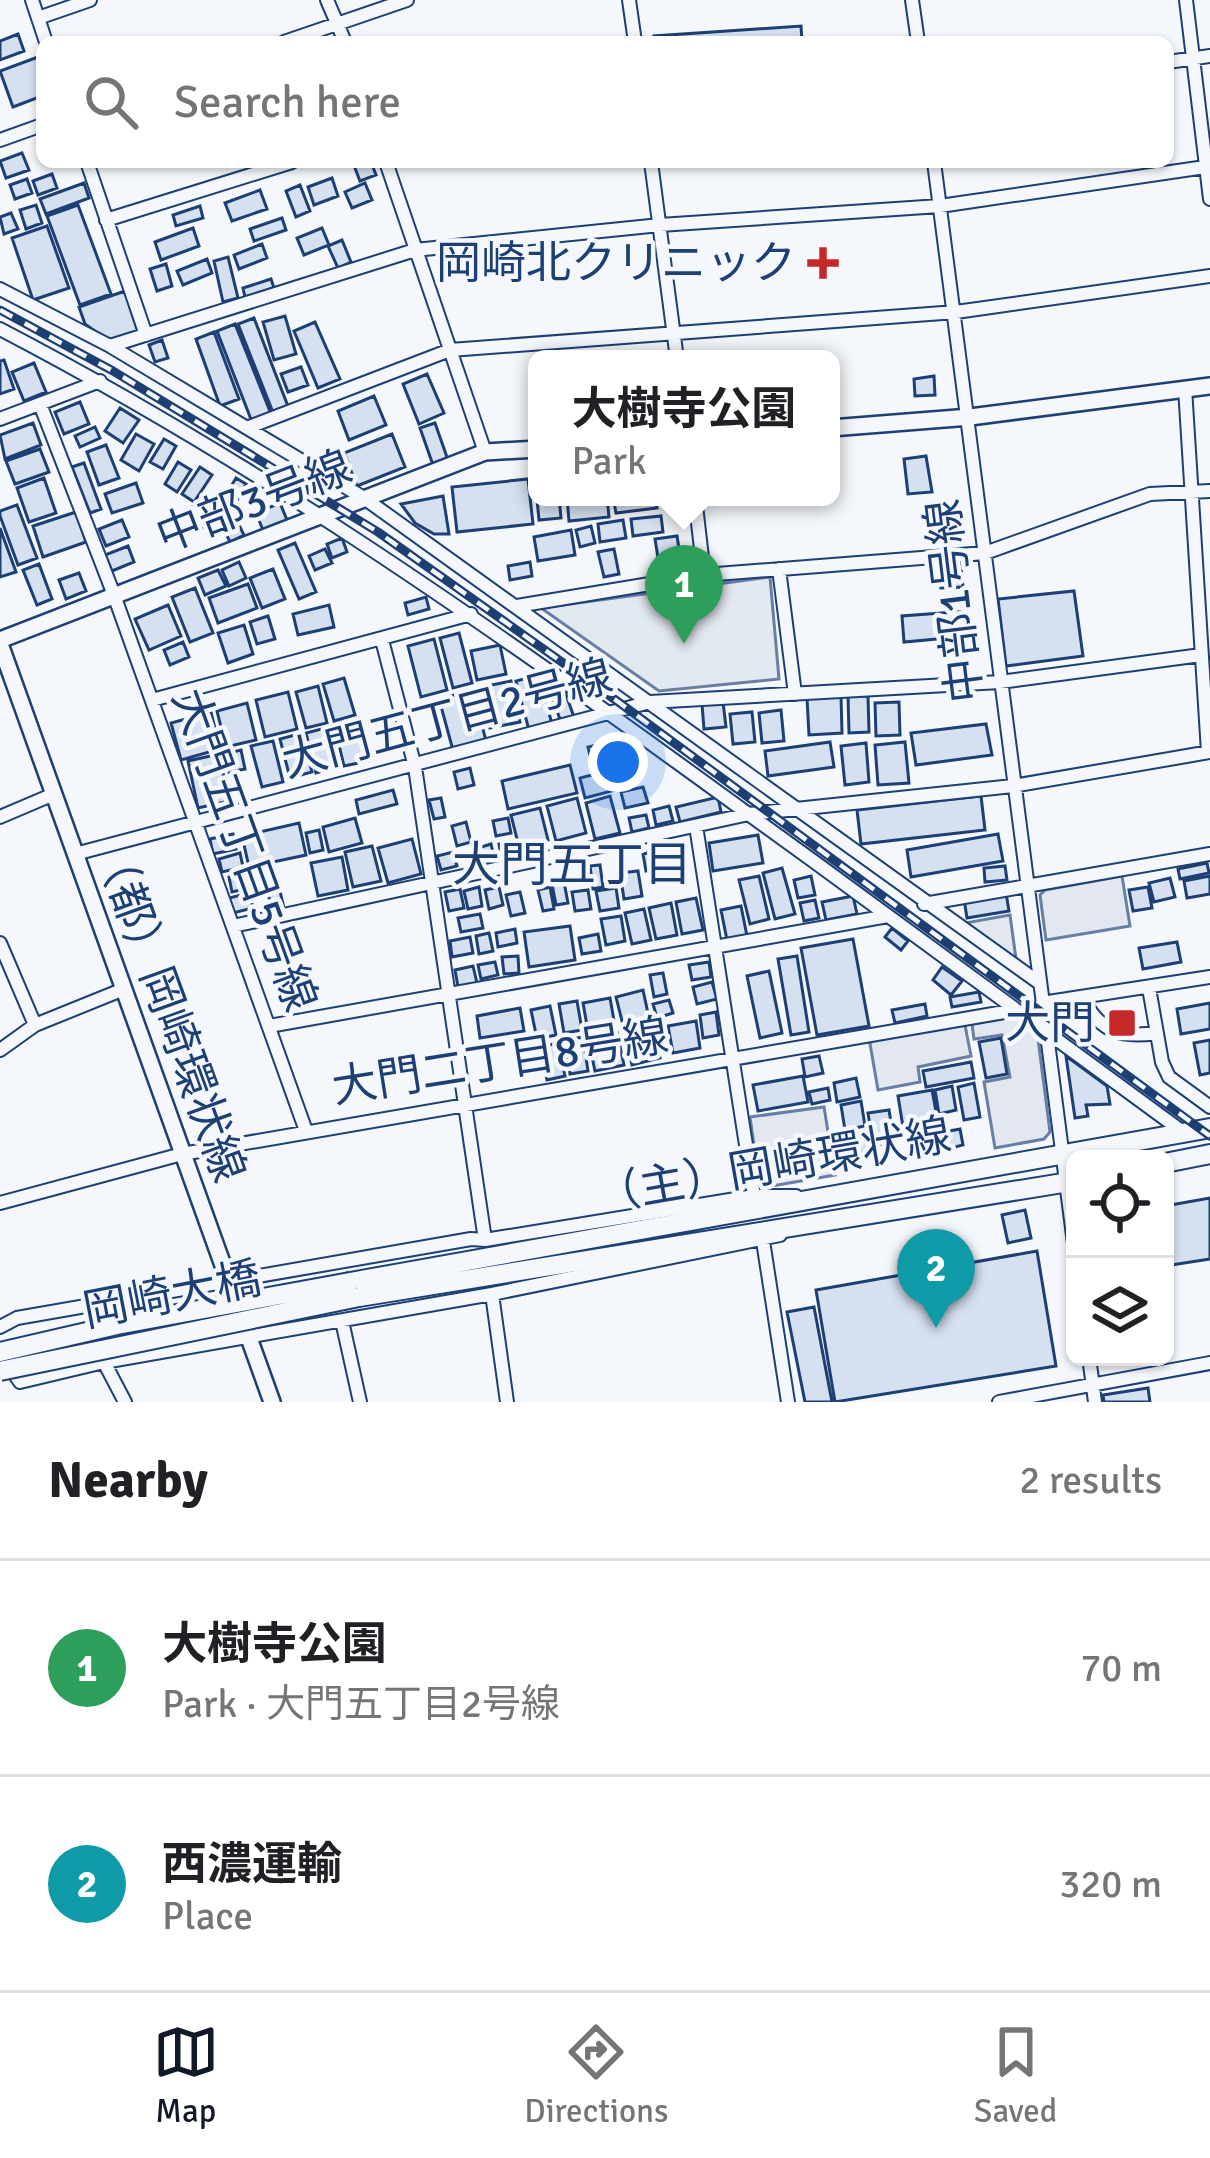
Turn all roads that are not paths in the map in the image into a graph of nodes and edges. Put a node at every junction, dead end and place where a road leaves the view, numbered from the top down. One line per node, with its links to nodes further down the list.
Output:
1 (32, 0): 8 (street)
2 (90, 0): 8 (street)
3 (327, 0): 9 (street)
4 (407, 0): 9 (street)
5 (629, 0): 13 (street)
6 (912, 0): 14 (street)
7 (1186, 0): 16 (street)
8 (38, 18): 10 (street)
9 (339, 23): 11 (street); 12 (street)
10 (44, 36)
11 (301, 36)
12 (344, 36)
13 (633, 36)
14 (917, 36)
15 (1210, 56): 16 (street)
16 (1193, 58): 17 (street); 20 (street)
17 (1174, 61)
18 (36, 127): 19 (street)
19 (0, 140)
20 (1205, 167): 26 (street); 27 (street)
21 (89, 168): 28 (street)
22 (273, 168): 28 (street)
23 (388, 168): 30 (street)
24 (652, 168): 29 (street)
25 (935, 168): 27 (street, 中部1号線)
26 (1210, 199)
27 (940, 206): 29 (street); 33 (street, 中部1号線)
28 (106, 220): 36 (street)
29 (659, 225): 30 (street); 35 (street)
30 (416, 250): 36 (street); 38 (street)
31 (1210, 275): 33 (street)
32 (1, 285): 37 (street)
33 (956, 313): 35 (street); 44 (street, 中部1号線)
34 (0, 329): 40 (street)
35 (674, 333): 38 (street); 39 (street)
36 (146, 335): 37 (street)
37 (110, 346): 46 (street)
38 (450, 350): 46 (street); 49 (street)
39 (676, 350)
40 (100, 381): 43 (street); 54 (street)
41 (1210, 386): 42 (street)
42 (1185, 388): 44 (street); 51 (street)
43 (40, 404): 45 (street); 58 (street, 大門五丁目5号線)
44 (970, 417): 47 (street); 55 (street, 中部1号線)
45 (0, 419)
46 (249, 427): 52 (street)
47 (840, 427)
48 (528, 450): 49 (street, 中部3号線)
49 (485, 452): 52 (street, 中部3号線)
50 (1210, 490): 51 (street)
51 (1193, 492): 55 (street); 63 (street)
52 (364, 498): 54 (street, 中部3号線); 59 (street)
53 (696, 506): 57 (street)
54 (323, 514): 58 (street, 中部3号線); 60 (street)
55 (986, 553): 56 (street); 64 (street, 中部1号線)
56 (779, 569): 57 (street); 65 (street)
57 (704, 575): 59 (street)
58 (114, 595): 62 (street, 中部3号線); 66 (street, 大門五丁目5号線)
59 (517, 606): 67 (street)
60 (471, 614): 61 (street); 68 (street)
61 (382, 640): 66 (street); 70 (street)
62 (0, 642): 72 (street, （都）岡崎環状線)
63 (1201, 655): 64 (street, 大門五丁目2号線); 69 (street)
64 (1000, 682): 65 (street, 大門五丁目2号線); 71 (street, 中部1号線)
65 (795, 694): 67 (street, 大門五丁目2号線)
66 (152, 700): 76 (street, 大門五丁目5号線)
67 (650, 702): 68 (street, 大門五丁目2号線); 73 (street)
68 (610, 714): 70 (street, 大門五丁目2号線); 74 (street)
69 (1209, 752): 71 (street)
70 (415, 766): 76 (street, 大門五丁目2号線); 80 (street)
71 (1013, 786): 73 (street); 81 (street, 中部1号線)
72 (54, 794): 75 (street); 78 (street, （都）岡崎環状線)
73 (797, 809): 74 (street); 82 (street)
74 (749, 814): 77 (street); 83 (street)
75 (0, 817)
76 (196, 823): 78 (street, 大門五丁目2号線); 84 (street, 大門五丁目5号線)
77 (696, 826): 80 (street); 86 (street)
78 (75, 854): 90 (street, （都）岡崎環状線)
79 (1210, 854): 81 (street)
80 (431, 883): 84 (street); 91 (street)
81 (1026, 886): 82 (street); 88 (street, 中部1号線)
82 (924, 904): 88 (street)
83 (888, 916): 86 (street); 94 (street)
84 (233, 926): 96 (street, 大門五丁目5号線)
85 (0, 943): 95 (street)
86 (716, 947): 91 (street); 100 (street)
87 (1210, 977): 89 (street)
88 (1038, 982): 93 (street, 中部1号線)
89 (1149, 988): 92 (street); 98 (street)
90 (124, 989): 95 (street); 107 (street, （都）岡崎環状線)
91 (448, 992): 96 (street); 101 (street)
92 (1083, 999): 93 (street); 98 (street)
93 (1042, 1003): 97 (street, 中部1号線)
94 (1016, 1010): 97 (street); 100 (street, 大門二丁目8号線)
95 (35, 1025): 99 (street)
96 (269, 1026): 104 (street, 大門五丁目5号線)
97 (1047, 1031): 105 (street); 106 (street, 中部1号線)
98 (1156, 1033): 102 (street)
99 (0, 1050)
100 (733, 1059): 101 (street, 大門二丁目8号線); 112 (street)
101 (464, 1106): 104 (street, 大門二丁目8号線); 116 (street)
102 (1210, 1106)
103 (1210, 1128): 105 (main road, （主）岡崎環状線)
104 (306, 1131): 107 (street, 大門二丁目8号線)
105 (1183, 1132): 106 (main road, （主）岡崎環状線)
106 (1062, 1153): 110 (street, 中部1号線); 113 (main road, （主）岡崎環状線)
107 (182, 1154): 114 (street, 大門二丁目8号線); 118 (street, （都）岡崎環状線)
108 (1210, 1154): 109 (main road)
109 (1174, 1161)
110 (1066, 1168)
111 (1066, 1183): 115 (main road, （主）岡崎環状線)
112 (754, 1196): 113 (street); 116 (street)
113 (838, 1196): 119 (main road, （主）岡崎環状線)
114 (0, 1203)
115 (836, 1217): 117 (street); 119 (main road, （主）岡崎環状線)
116 (485, 1240): 118 (street)
117 (763, 1241): 120 (street); 134 (street)
118 (228, 1280): 122 (street); 123 (street, （都）岡崎環状線)
119 (355, 1290): 124 (main road, 岡崎大橋, bridge); 128 (main road, 岡崎大橋, bridge)
120 (492, 1294): 121 (street); 133 (street)
121 (342, 1321): 123 (street); 132 (street)
122 (0, 1327)
123 (248, 1339): 125 (street); 131 (street, （都）岡崎環状線)
124 (0, 1353): 125 (street)
125 (104, 1362): 130 (street)
126 (1210, 1363): 129 (street)
127 (1090, 1366): 129 (street)
128 (0, 1371)
129 (1093, 1385): 135 (street); 136 (street)
130 (125, 1402)
131 (272, 1402)
132 (360, 1402)
133 (507, 1402)
134 (788, 1402)
135 (999, 1402)
136 (1095, 1402)

